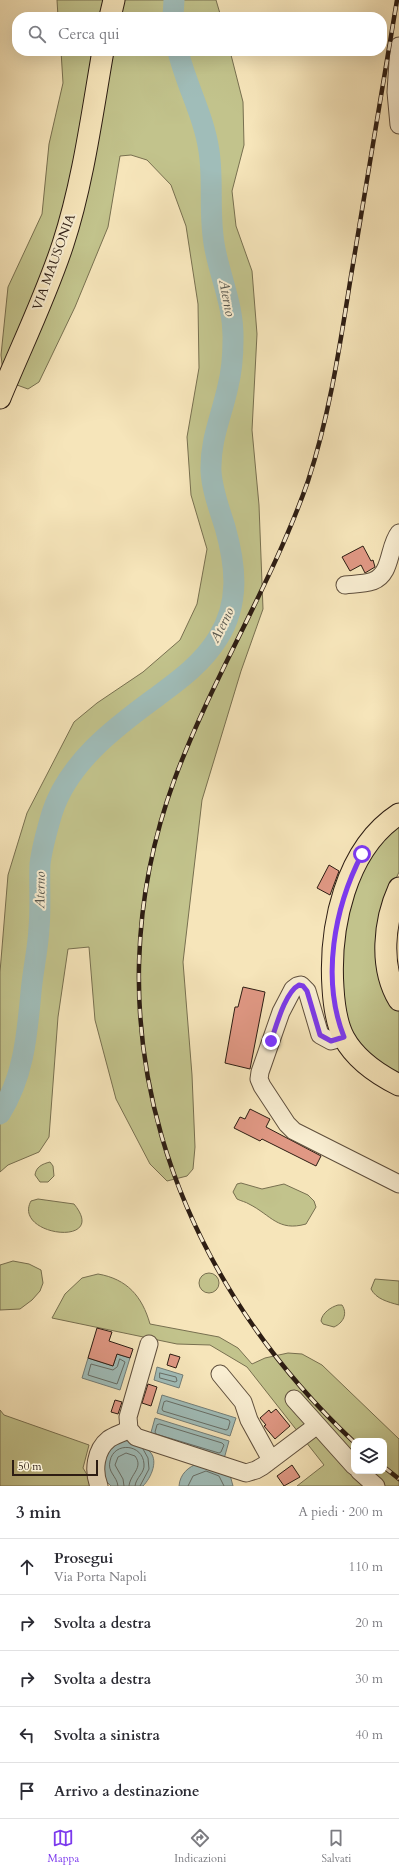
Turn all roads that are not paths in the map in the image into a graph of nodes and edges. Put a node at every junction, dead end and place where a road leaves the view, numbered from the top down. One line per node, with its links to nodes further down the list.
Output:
1 (114, 0): 2 (main road)
2 (111, 12)
3 (399, 46): 5 (lane)
4 (103, 56): 6 (main road, VIA MAUSONIA)
5 (399, 125)
6 (0, 398)
7 (399, 533): 8 (lane)
8 (345, 585)
9 (399, 814): 12 (main road)
10 (399, 888): 11 (main road)
11 (399, 1000)
12 (344, 1037): 13 (main road); 14 (lane)
13 (399, 1085)
14 (399, 1184)
15 (150, 1344): 19 (lane)
16 (220, 1374): 20 (lane)
17 (294, 1400): 18 (lane)
18 (316, 1426): 20 (lane); 21 (lane)
19 (129, 1429): 23 (lane); 24 (lane)
20 (271, 1460): 23 (lane)
21 (351, 1463)
22 (362, 1474): 25 (lane)
23 (245, 1479)
24 (99, 1486)
25 (376, 1486)

